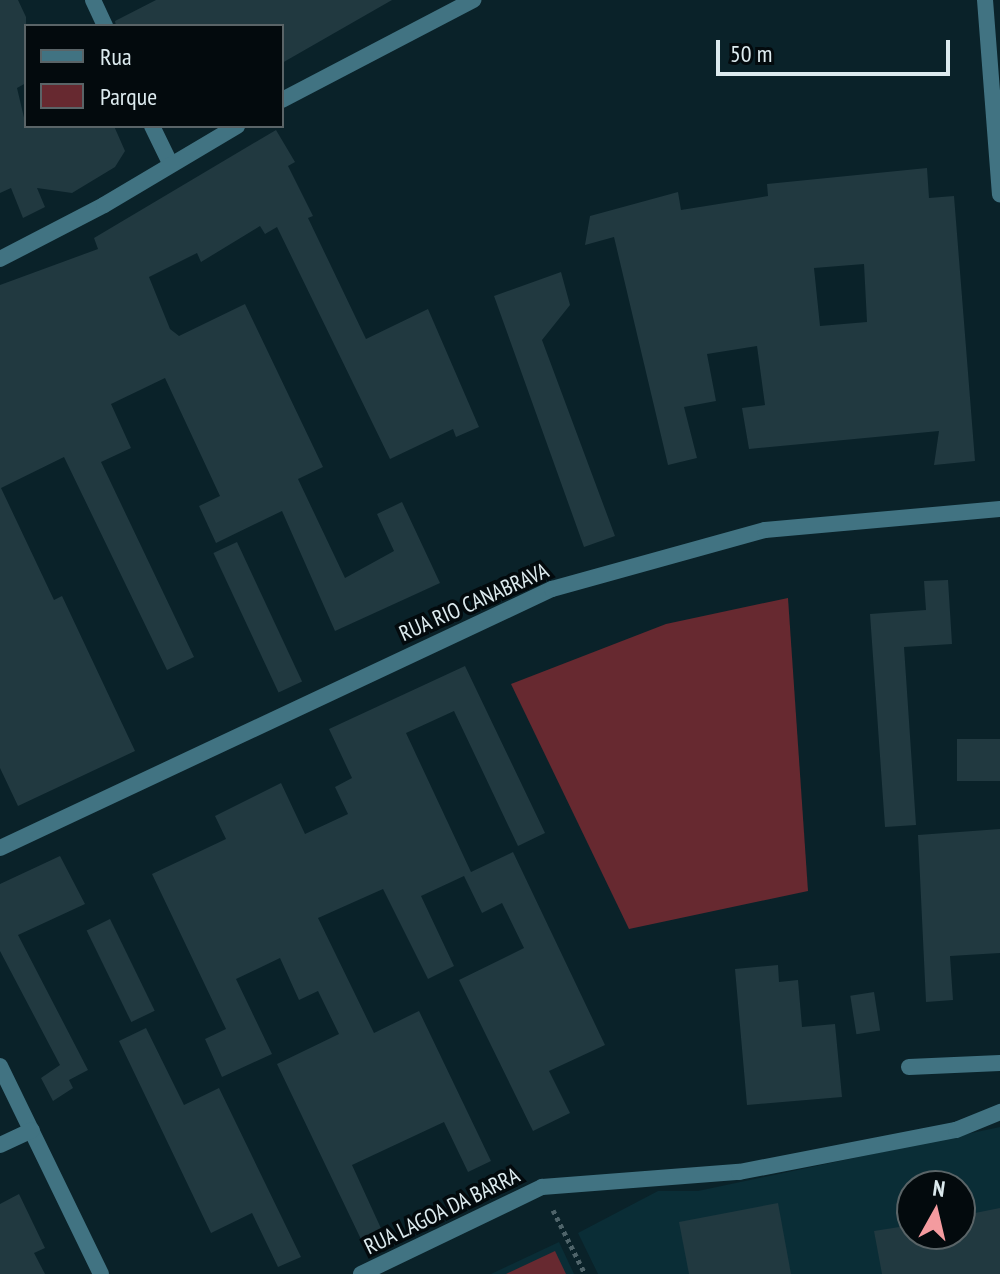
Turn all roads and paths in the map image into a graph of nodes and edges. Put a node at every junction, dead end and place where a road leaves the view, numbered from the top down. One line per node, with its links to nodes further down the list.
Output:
1 (93, 0): 4 (street)
2 (473, 0): 5 (street)
3 (985, 0): 9 (street)
4 (104, 24)
5 (284, 99)
6 (153, 128): 8 (street)
7 (234, 128): 8 (street)
8 (171, 165): 10 (street)
9 (1000, 194)
10 (0, 259)
11 (1000, 509): 12 (street, RUA RIO CANABRAVA)
12 (0, 848)
13 (1000, 1063): 15 (street)
14 (0, 1066): 17 (street)
15 (909, 1067)
16 (1000, 1112): 19 (street)
17 (32, 1130): 18 (street); 20 (street)
18 (0, 1145)
19 (542, 1187): 21 (street, RUA LAGOA DA BARRA); 22 (path)
20 (101, 1274)
21 (361, 1274)
22 (585, 1274)

